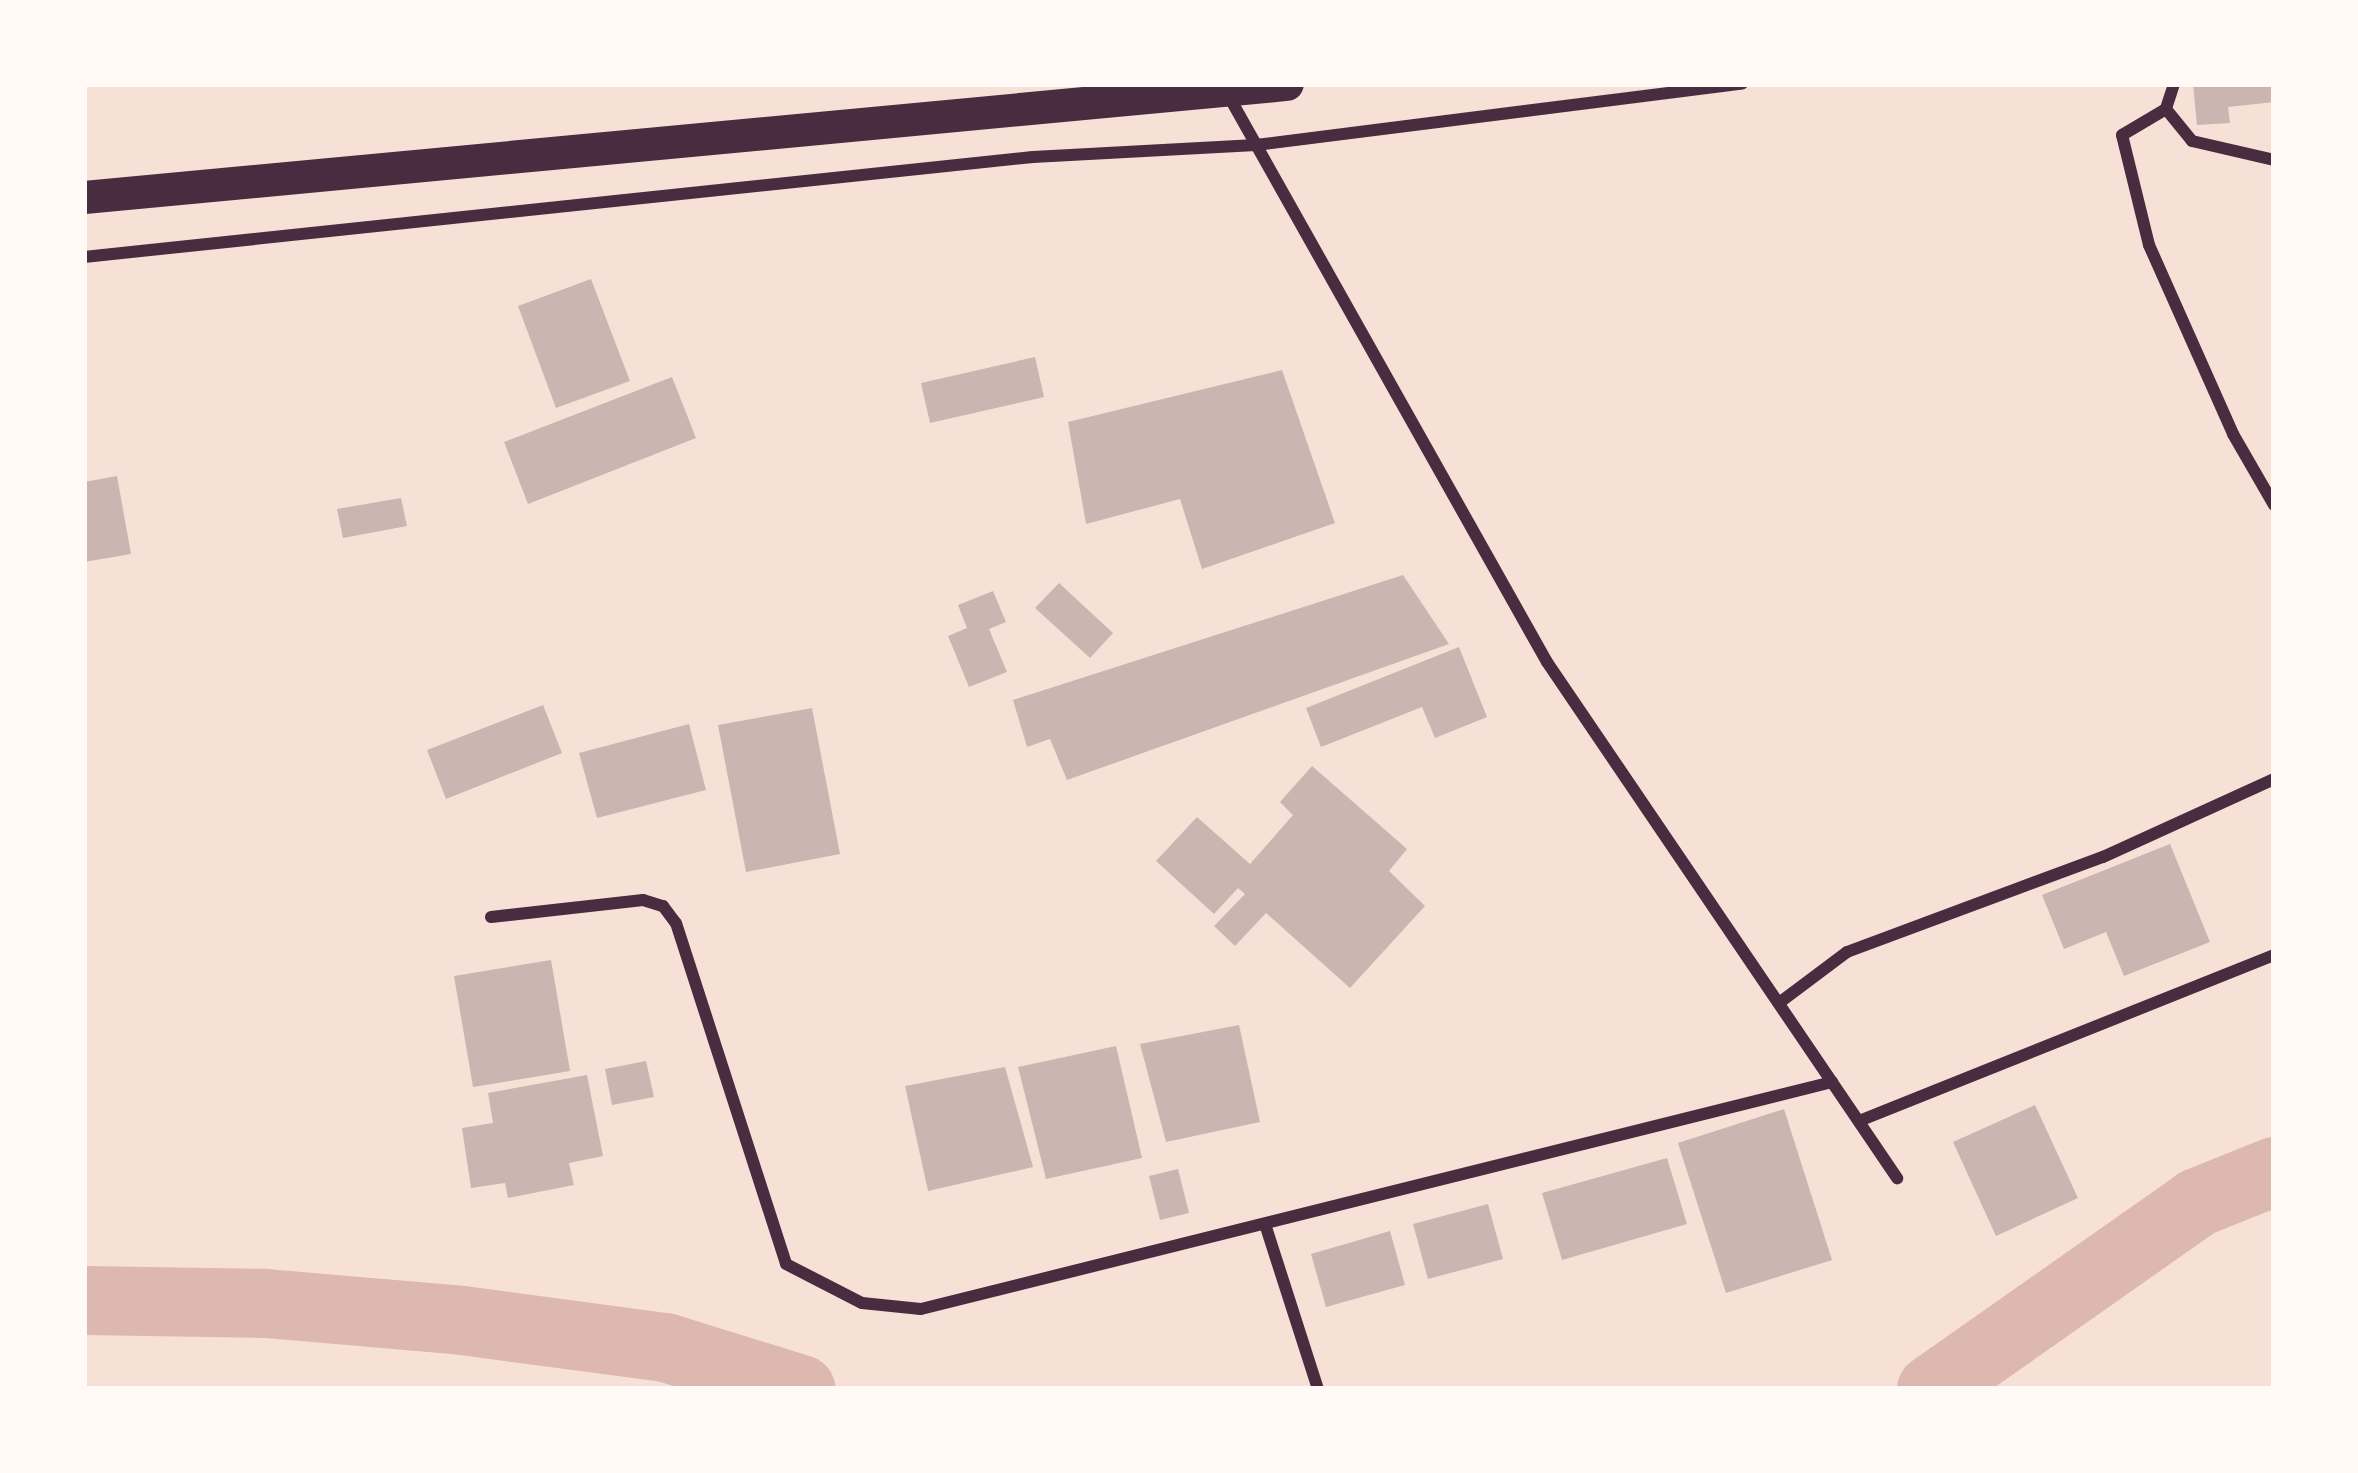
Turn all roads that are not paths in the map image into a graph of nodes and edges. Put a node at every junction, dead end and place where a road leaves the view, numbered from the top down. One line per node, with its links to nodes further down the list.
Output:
1 (1287, 84): 4 (highway)
2 (1742, 84): 6 (street)
3 (2174, 84): 5 (street)
4 (1226, 92): 6 (street); 8 (highway)
5 (2166, 109): 7 (street); 10 (street)
6 (1256, 145): 9 (street); 14 (street)
7 (2274, 160)
8 (84, 197)
9 (84, 257)
10 (2274, 505)
11 (2274, 779): 14 (street)
12 (491, 917): 18 (street)
13 (2274, 955): 16 (street)
14 (1779, 1004): 15 (street)
15 (1832, 1082): 16 (street); 18 (street)
16 (1859, 1121): 17 (street)
17 (1897, 1178)
18 (1265, 1224): 19 (street)
19 (1318, 1389)

